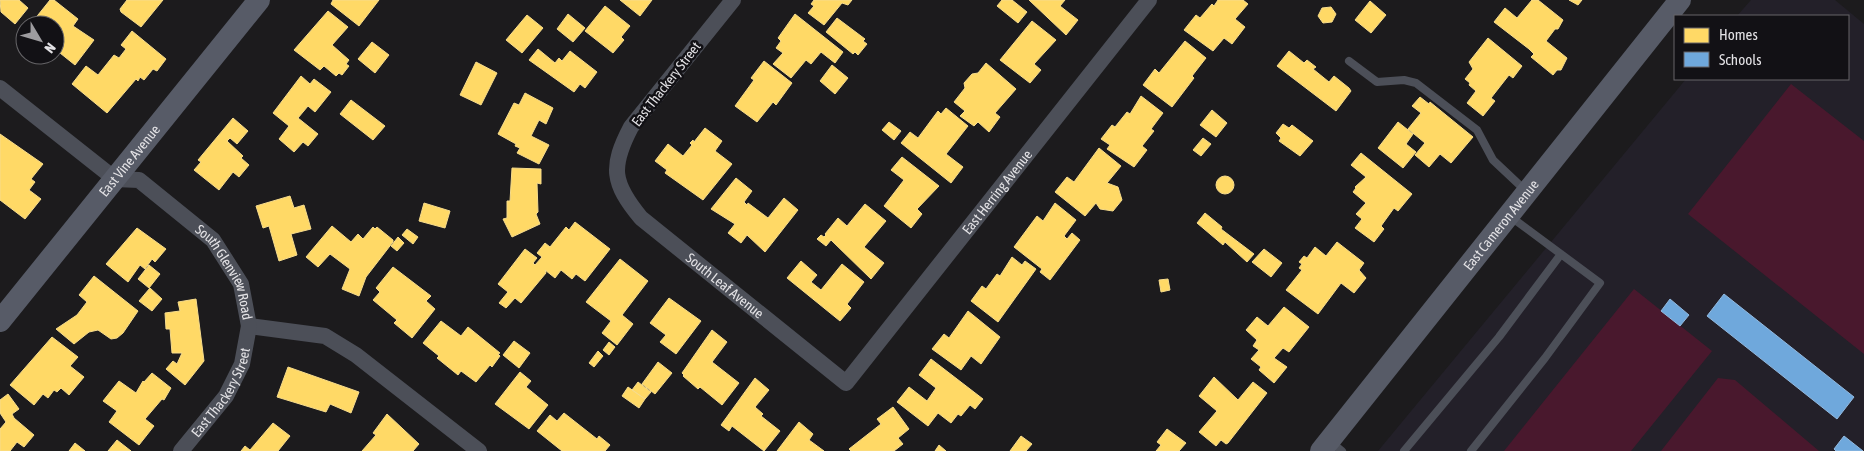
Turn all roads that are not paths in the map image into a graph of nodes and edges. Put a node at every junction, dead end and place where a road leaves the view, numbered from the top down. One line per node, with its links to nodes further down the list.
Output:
1 (259, 0): 8 (main road, East Vine Avenue)
2 (733, 0): 7 (street, East Thackery Street)
3 (1149, 0): 14 (street, East Herring Avenue)
4 (1680, 0): 9 (main road, East Cameron Avenue)
5 (1349, 61): 9 (lane)
6 (0, 88): 8 (street)
7 (616, 177): 14 (street, South Leaf Avenue)
8 (114, 178): 12 (main road, East Vine Avenue); 13 (street, South Glenview Road)
9 (1527, 192): 10 (main road, East Cameron Avenue)
10 (1509, 215): 11 (lane); 15 (main road, East Cameron Avenue)
11 (1561, 254): 18 (lane); 19 (lane)
12 (0, 321)
13 (249, 326): 16 (street, South Glenview Road); 17 (street, East Thackery Street)
14 (846, 383)
15 (1331, 447)
16 (472, 449)
17 (181, 451)
18 (1404, 451)
19 (1471, 451)

